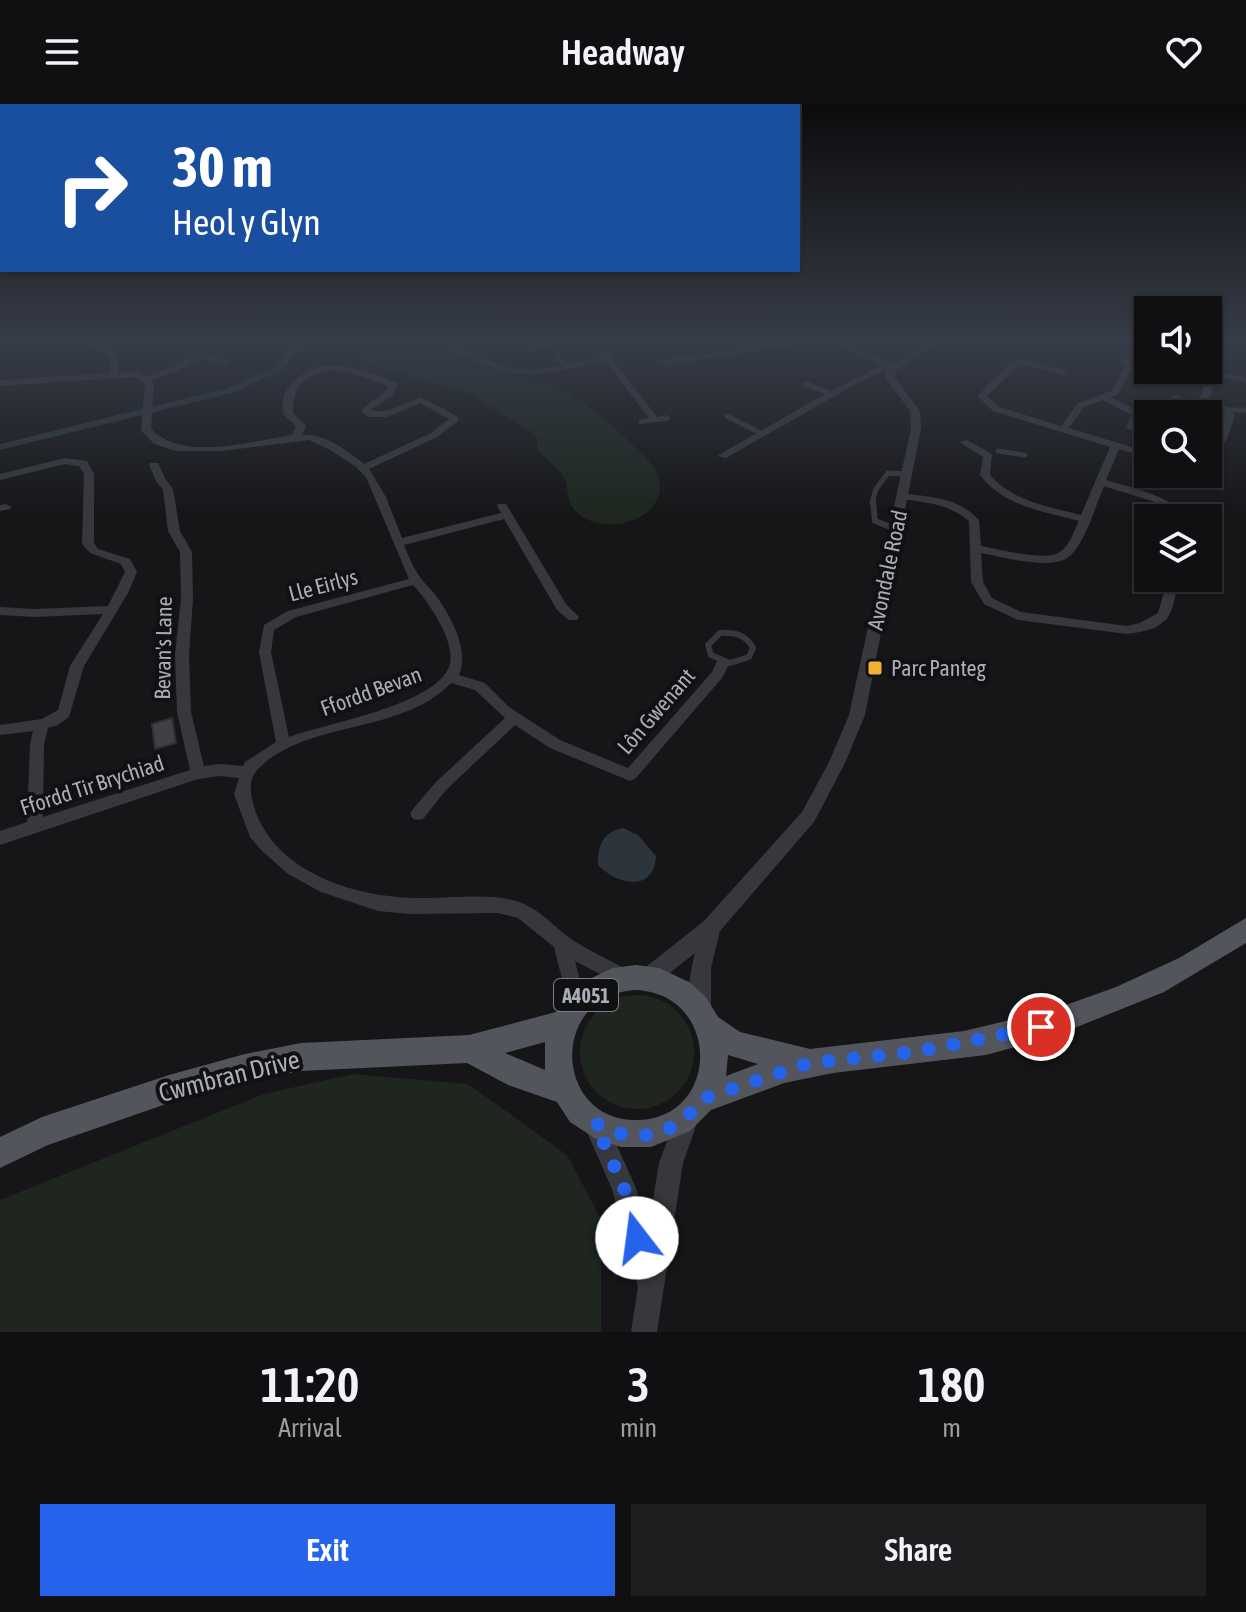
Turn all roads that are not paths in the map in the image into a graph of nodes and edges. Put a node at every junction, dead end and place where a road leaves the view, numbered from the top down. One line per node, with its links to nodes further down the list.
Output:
1 (150, 399): 18 (street)
2 (288, 399): 18 (street)
3 (381, 399): 28 (street)
4 (643, 399): 14 (street)
5 (823, 399): 17 (street)
6 (907, 399): 29 (street, Avondale Road)
7 (984, 399): 16 (street)
8 (1101, 399): 16 (street)
9 (1109, 399): 15 (street)
10 (1222, 408): 11 (street)
11 (1226, 410): 12 (lane); 19 (street)
12 (1246, 410)
13 (727, 416): 17 (lane)
14 (642, 422)
15 (1131, 428)
16 (1063, 429): 21 (street)
17 (762, 434): 26 (street)
18 (296, 436): 28 (street, Ffordd Bevan)
19 (1222, 440)
20 (964, 442): 24 (street)
21 (1115, 446): 23 (street); 31 (street)
22 (998, 451): 24 (street); 25 (lane)
23 (1134, 451)
24 (985, 453): 34 (street)
25 (1025, 455)
26 (722, 456)
27 (154, 465): 52 (street, Bevan's Lane)
28 (363, 468): 36 (street, Ffordd Bevan)
29 (907, 474): 32 (street, Avondale Road); 35 (lane)
30 (0, 477): 40 (street)
31 (1100, 482): 33 (street); 34 (street)
32 (903, 496): 35 (street, Avondale Road); 37 (street)
33 (1166, 504)
34 (1085, 519): 37 (street)
35 (896, 529): 56 (street, Avondale Road)
36 (398, 543): 38 (street, Ffordd Bevan); 43 (street)
37 (977, 549): 39 (street)
38 (414, 581): 46 (street, Ffordd Bevan); 50 (street, Lle Eirlys)
39 (1171, 592)
40 (110, 610): 42 (street); 48 (street)
41 (0, 611): 42 (street)
42 (34, 613): 44 (street)
43 (573, 617)
44 (24, 625)
45 (723, 662): 45 (lane); 47 (street, Lôn Gwenant)
46 (450, 678): 47 (street, Lôn Gwenant); 50 (street, Ffordd Bevan)
47 (514, 718): 53 (street)
48 (42, 724): 49 (street); 54 (street)
49 (0, 730)
50 (284, 745): 51 (street, Ffordd Bevan)
51 (243, 772): 52 (street); 58 (street)
52 (198, 773): 54 (street, Ffordd Tir Brychiad)
53 (418, 814)
54 (35, 827): 55 (street, Ffordd Tir Brychiad)
55 (0, 838)
56 (711, 927): 59 (street, Avondale Road); 61 (street, Avondale Road)
57 (1244, 931): 63 (main road, A4051)
58 (562, 943): 59 (street); 60 (street)
59 (636, 977): 60 (main road, A4051); 61 (main road, A4051)
60 (571, 1013): 62 (main road, A4051); 64 (main road, A4051)
61 (704, 1019): 63 (main road, A4051); 65 (main road)
62 (469, 1049): 64 (main road, A4051); 67 (main road, Cwmbran Drive / A4051)
63 (809, 1063): 65 (main road, A4051)
64 (567, 1092): 66 (main road, A4051)
65 (694, 1108): 66 (main road, A4051); 68 (street)
66 (595, 1123): 68 (street)
67 (0, 1153)
68 (651, 1288): 69 (street)
69 (644, 1332)

